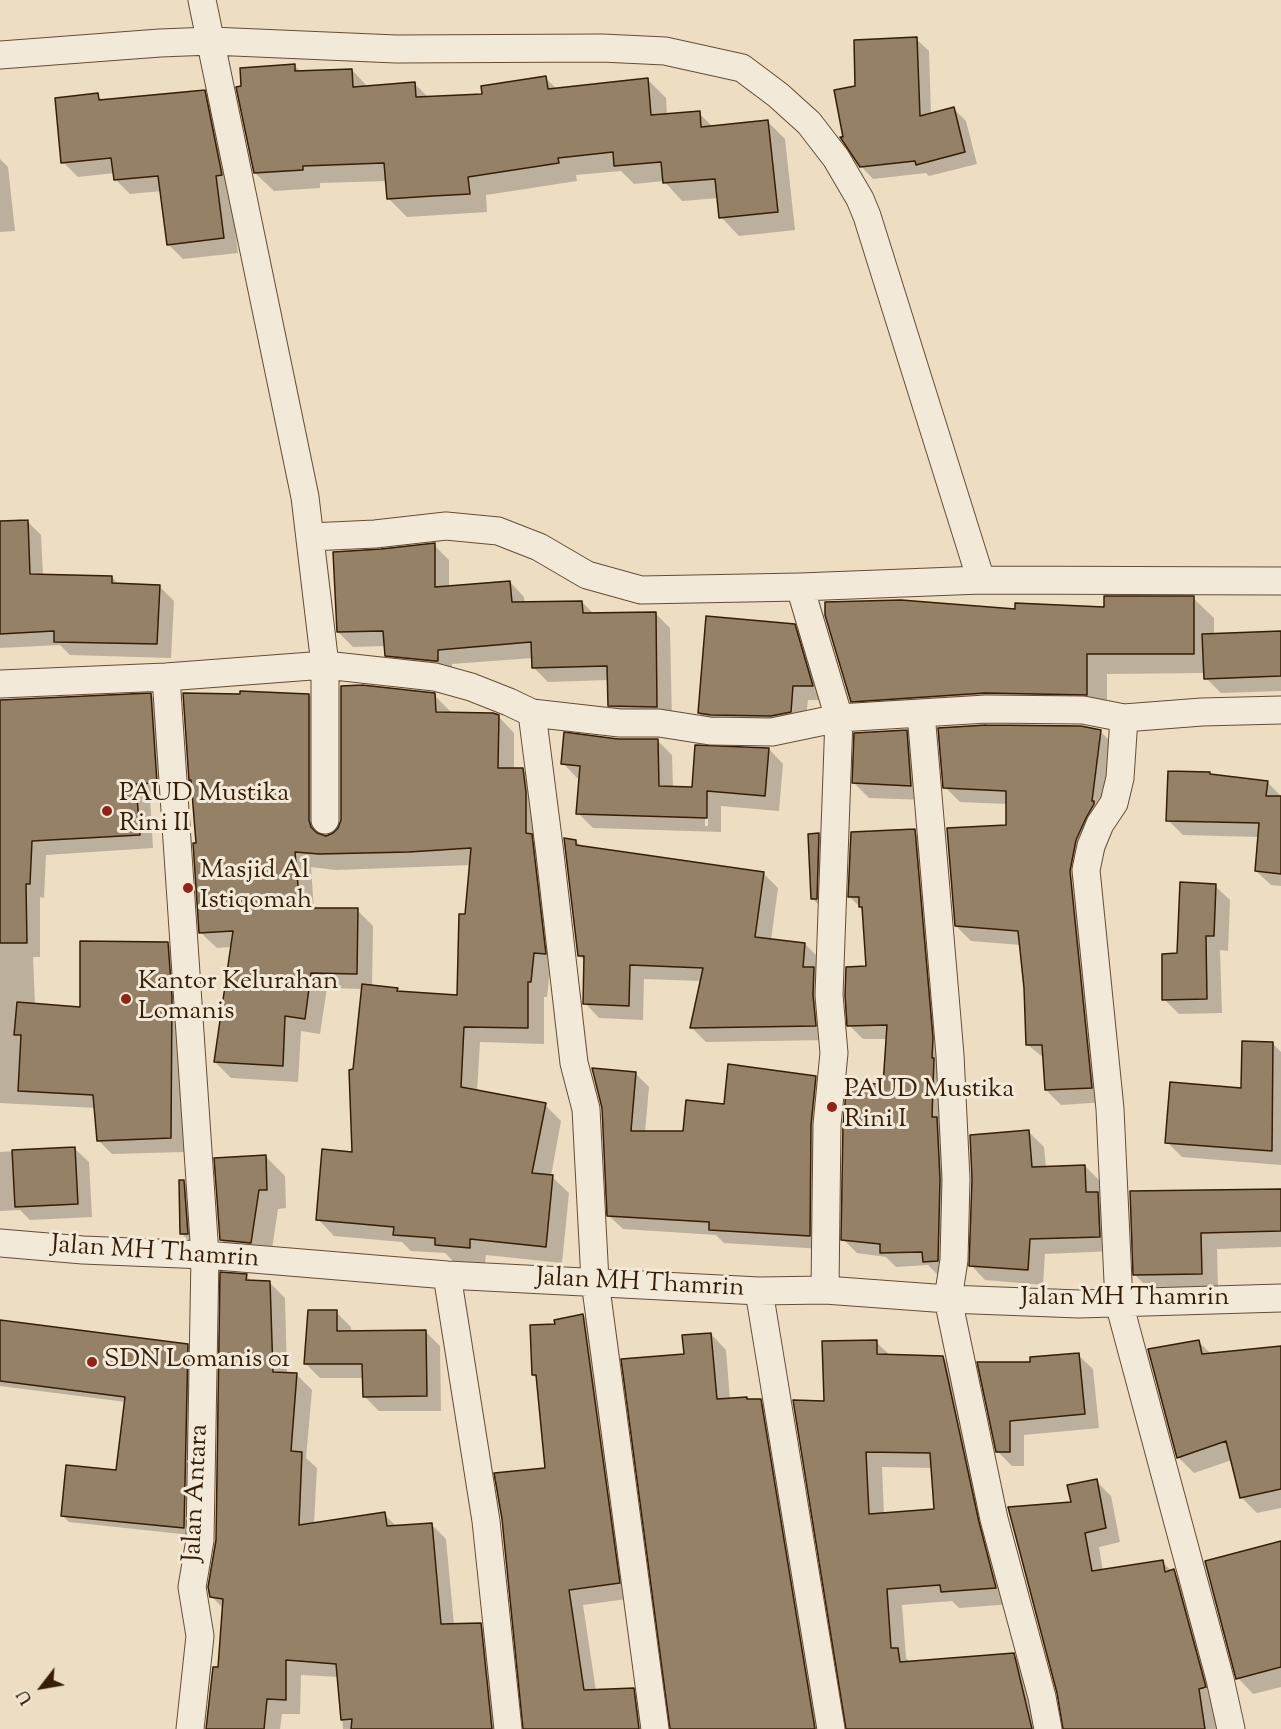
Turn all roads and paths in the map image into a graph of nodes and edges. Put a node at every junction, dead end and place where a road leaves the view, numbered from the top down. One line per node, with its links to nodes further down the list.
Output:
1 (202, 0): 2 (street)
2 (211, 41): 3 (street); 4 (street); 5 (street)
3 (0, 55)
4 (310, 537): 7 (street); 8 (street)
5 (981, 580): 6 (street); 7 (street)
6 (1281, 581)
7 (800, 587): 14 (street)
8 (325, 665): 9 (street); 12 (street); 16 (street)
9 (166, 677): 10 (street); 18 (street, Jalan Antara)
10 (0, 684)
11 (1281, 710): 15 (street)
12 (532, 713): 14 (street); 20 (street)
13 (921, 713): 14 (street); 15 (street); 24 (street)
14 (839, 718): 21 (street)
15 (1124, 718): 25 (street)
16 (325, 820)
17 (0, 1243): 18 (street, Jalan MH Thamrin)
18 (205, 1256): 19 (street, Jalan MH Thamrin); 26 (street, Jalan Antara)
19 (447, 1275): 20 (street, Jalan MH Thamrin); 27 (street)
20 (595, 1281): 22 (street, Jalan MH Thamrin); 28 (street)
21 (825, 1290): 22 (street, Jalan MH Thamrin); 24 (street, Jalan MH Thamrin)
22 (759, 1291): 29 (street)
23 (1281, 1298): 25 (street, Jalan MH Thamrin)
24 (948, 1299): 25 (street, Jalan MH Thamrin); 30 (street)
25 (1119, 1303): 31 (street)
26 (190, 1729)
27 (508, 1729)
28 (655, 1729)
29 (831, 1729)
30 (1048, 1729)
31 (1231, 1729)

